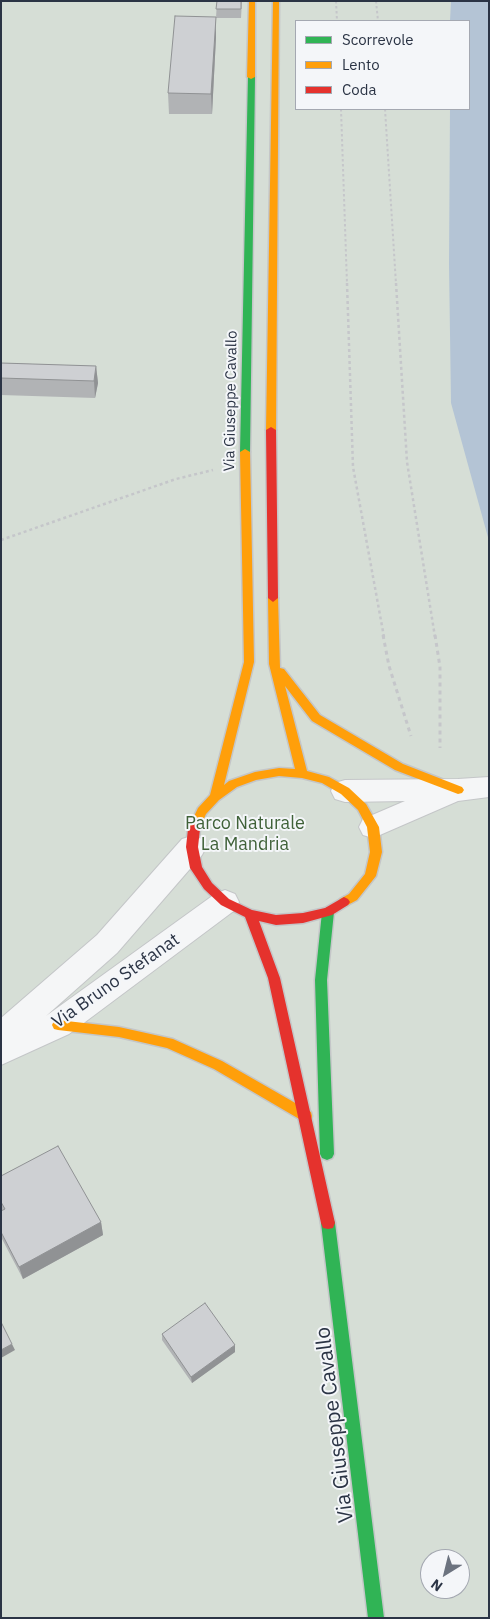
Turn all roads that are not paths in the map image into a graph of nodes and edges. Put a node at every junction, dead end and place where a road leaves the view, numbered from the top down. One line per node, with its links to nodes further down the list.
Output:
1 (252, 1): 7 (street, Via Giuseppe Cavallo)
2 (276, 1): 3 (street)
3 (274, 664): 4 (street); 5 (street)
4 (302, 774): 6 (street); 7 (street)
5 (472, 789): 6 (street); 8 (street)
6 (345, 791): 8 (street)
7 (214, 797): 9 (street)
8 (373, 827): 11 (street)
9 (192, 847): 10 (street); 13 (street, Via Bruno Stefanat)
10 (237, 908): 11 (street); 12 (street, Via Bruno Stefanat); 15 (street, Via Giuseppe Cavallo)
11 (328, 912): 16 (street, Via Giuseppe Cavallo)
12 (58, 1025): 14 (street, Via Bruno Stefanat); 15 (street)
13 (1, 1038)
14 (1, 1051)
15 (306, 1116): 16 (street, Via Giuseppe Cavallo)
16 (329, 1228): 17 (street, Via Giuseppe Cavallo)
17 (376, 1618)

